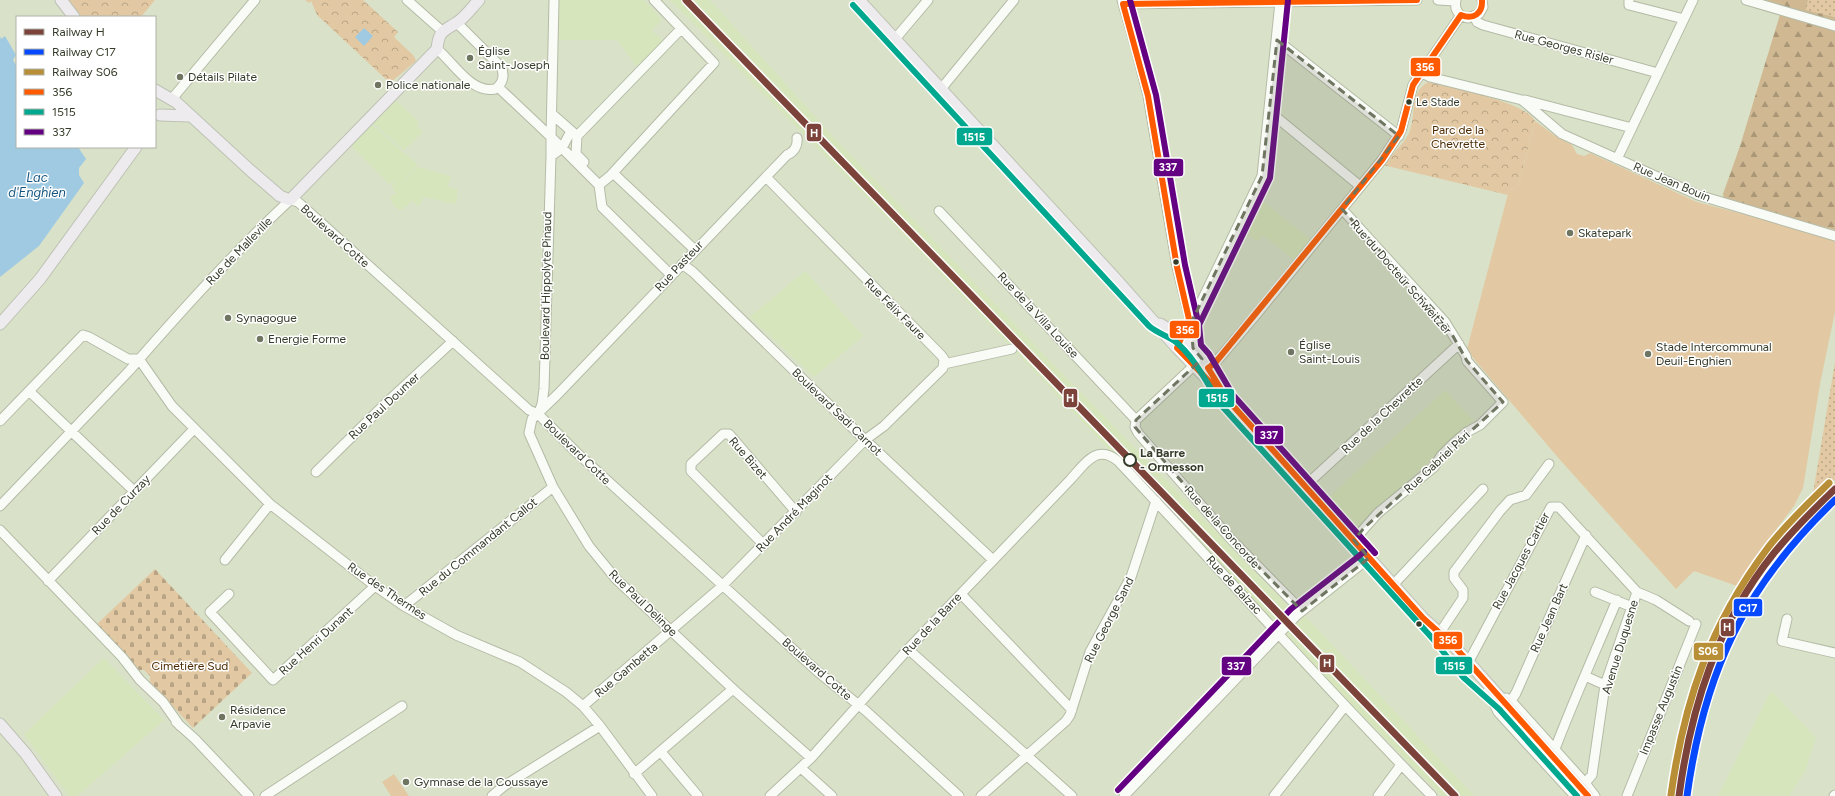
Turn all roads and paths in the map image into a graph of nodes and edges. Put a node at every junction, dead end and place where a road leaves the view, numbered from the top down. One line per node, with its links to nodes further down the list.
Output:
1 (54, 0): 22 (main road)
2 (61, 0): 23 (main road)
3 (255, 0): 40 (street)
4 (407, 0): 29 (street)
5 (479, 0): 26 (main road)
6 (554, 0): 44 (street, Boulevard Hippolyte Pinaud)
7 (654, 0): 28 (street)
8 (859, 0): 30 (main road)
9 (928, 0): 30 (street)
10 (1014, 0): 37 (street)
11 (1416, 0): 20 (street)
12 (1438, 0): 18 (street)
13 (1482, 0): 24 (street)
14 (1630, 0): 25 (street)
15 (1693, 0): 25 (street)
16 (1746, 0): 27 (street)
17 (1199, 1): 19 (street); 20 (street)
18 (1455, 1): 21 (street)
19 (1122, 2): 69 (street)
20 (1278, 2): 31 (street)
21 (1461, 15): 24 (street); 33 (street)
22 (66, 16)
23 (73, 16)
24 (1475, 17): 34 (street, Rue Georges Risler)
25 (1684, 19): 34 (street)
26 (457, 23): 29 (main road); 36 (street)
27 (1835, 26)
28 (681, 29): 48 (street); 57 (street)
29 (442, 32): 32 (main road, Rue de Malleville)
30 (895, 39): 37 (main road)
31 (1277, 40): 42 (street); 49 (street)
32 (437, 49): 36 (street); 61 (main road, Rue de Malleville)
33 (1420, 72): 41 (street, Rue Jean Bouin); 49 (street)
34 (1658, 73): 47 (street)
35 (156, 83): 40 (main road)
36 (498, 87): 46 (street)
37 (941, 89): 68 (main road)
38 (156, 92): 40 (main road)
39 (156, 96): 45 (main road)
40 (171, 100): 43 (main road, Boulevard Cotte); 45 (main road)
41 (1522, 100): 47 (street, Rue Jean Bouin); 56 (street, Rue Jean Bouin)
42 (1270, 112): 60 (street); 69 (street)
43 (189, 116): 45 (main road); 61 (main road, Boulevard Cotte)
44 (552, 117): 46 (street); 48 (street); 50 (street, Boulevard Hippolyte Pinaud)
45 (158, 118)
46 (538, 124): 50 (street)
47 (1632, 128): 56 (street)
48 (574, 134): 53 (street); 55 (street)
49 (1400, 136): 60 (street)
50 (551, 137): 53 (street); 54 (street, Boulevard Hippolyte Pinaud)
51 (797, 138): 58 (street, Rue Pasteur)
52 (135, 148): 70 (main road)
53 (562, 148): 54 (street); 55 (street)
54 (551, 156): 80 (street, Boulevard Hippolyte Pinaud)
55 (574, 156): 59 (street)
56 (1617, 159): 64 (street, Rue Jean Bouin)
57 (613, 173): 59 (street); 65 (street)
58 (766, 177): 65 (street, Rue Pasteur); 78 (street, Rue Félix Faure)
59 (601, 183): 67 (street)
60 (1360, 186): 62 (street)
61 (290, 200): 72 (street, Boulevard Cotte); 77 (street, Rue de Malleville)
62 (1342, 209): 73 (street, Rue du Docteur Schweitzer); 79 (street)
63 (939, 211): 85 (street, Rue de la Villa Louise)
64 (1835, 236)
65 (695, 250): 66 (street, Rue Pasteur)
66 (682, 264): 67 (street, Rue Pasteur); 89 (street, Boulevard Sadi Carnot)
67 (671, 275): 82 (street, Rue Pasteur)
68 (1155, 321): 71 (main road); 74 (main road)
69 (1190, 321): 71 (street); 75 (street)
70 (0, 324)
71 (1181, 334): 74 (street); 75 (main road)
72 (453, 341): 84 (street, Boulevard Cotte); 92 (street, Rue Paul Doumer)
73 (1459, 344): 83 (street, Rue du Docteur Schweitzer); 93 (street, Rue de la Chevrette)
74 (1177, 348): 79 (main road)
75 (1193, 348): 79 (main road)
76 (1012, 350): 78 (street)
77 (139, 359): 81 (street); 87 (street, Rue des Thermes); 88 (street, Rue de Malleville)
78 (944, 364): 89 (street)
79 (1201, 366): 85 (street); 93 (main road)
80 (544, 389): 82 (street); 84 (street, Boulevard Hippolyte Pinaud)
81 (29, 391): 86 (street); 88 (street)
82 (558, 394): 84 (street, Rue Pasteur)
83 (1503, 402): 103 (street, Rue Gabriel Péri)
84 (538, 414): 94 (street, Rue Paul Delinge); 109 (street, Boulevard Cotte)
85 (1136, 420): 119 (street, Rue de la Concorde)
86 (0, 421)
87 (194, 429): 96 (street, Rue de Curzay); 98 (street, Rue des Thermes)
88 (72, 432): 96 (street); 99 (street, Rue de Malleville)
89 (865, 440): 100 (street, Rue André Maginot); 107 (street, Boulevard Sadi Carnot)
90 (1097, 454): 97 (street, Rue de Balzac); 107 (street, Rue de la Barre)
91 (1549, 464): 123 (street)
92 (316, 472)
93 (1305, 486): 103 (main road)
94 (552, 487): 117 (street, Rue du Commandant Callot); 122 (street, Rue Paul Delinge)
95 (1483, 488): 110 (street)
96 (134, 491): 108 (street, Rue de Curzay)
97 (1156, 501): 124 (street, Rue de Balzac); 138 (street, Rue George Sand)
98 (270, 504): 106 (street); 111 (street, Rue des Thermes)
99 (0, 506)
100 (796, 512): 104 (street, Rue André Maginot); 104 (street, Rue Bizet)
101 (0, 530): 108 (street)
102 (1586, 535): 113 (street, Rue Jacques Cartier); 128 (street, Rue Jacques Cartier); 133 (street, Rue Jean Bart)
103 (1354, 540): 105 (main road)
104 (764, 545): 109 (street, Rue André Maginot)
105 (1369, 558): 110 (main road); 119 (street)
106 (224, 560)
107 (993, 560): 115 (street, Rue de la Barre)
108 (48, 581): 150 (street)
109 (723, 585): 122 (street, Rue Gambetta); 134 (street, Boulevard Cotte)
110 (1393, 585): 123 (main road)
111 (375, 586): 114 (street, Rue Henri Dunant); 117 (street, Rue des Thermes)
112 (1595, 592): 116 (street)
113 (1637, 592): 118 (street, Avenue Duquesne); 121 (street, Avenue Duquesne)
114 (229, 594)
115 (961, 594): 125 (street, Rue de la Barre); 138 (street)
116 (1617, 600): 118 (street); 129 (street)
117 (404, 606): 136 (street, Rue des Thermes)
118 (1632, 607): 130 (street, Avenue Duquesne)
119 (1302, 611): 124 (street)
120 (1787, 619): 127 (street)
121 (1692, 623): 167 (street, Impasse Augustin)
122 (671, 631): 131 (street, Rue Paul Delinge); 136 (street, Rue Gambetta)
123 (1439, 634): 126 (main road)
124 (1279, 635): 137 (street, Rue de Balzac); 160 (street)
125 (908, 649): 134 (street, Rue de la Barre); 143 (street)
126 (1452, 649): 128 (main road); 132 (main road)
127 (1835, 653)
128 (1468, 663): 132 (main road)
129 (1585, 676): 130 (street); 141 (street)
130 (1605, 685): 148 (street, Avenue Duquesne)
131 (733, 689): 142 (street); 144 (street, Rue Paul Delinge)
132 (1489, 689): 133 (main road); 164 (street)
133 (1508, 702): 141 (street); 165 (main road)
134 (858, 705): 144 (street, Rue de la Barre); 157 (street, Boulevard Cotte)
135 (402, 706): 151 (street)
136 (583, 706): 140 (street, Rue des Thermes)
137 (1345, 706): 145 (street, Rue de Balzac); 161 (street)
138 (1072, 710): 143 (street, Rue George Sand)
139 (0, 724): 149 (main road)
140 (600, 726): 147 (street, Rue des Thermes); 152 (street)
141 (1555, 749): 148 (street)
142 (661, 752): 147 (street); 154 (street)
143 (1027, 755): 158 (street, Rue George Sand); 159 (street)
144 (811, 758): 146 (street, Rue de la Barre)
145 (1401, 765): 162 (street); 163 (street, Rue de Balzac)
146 (801, 768): 155 (street, Rue de la Barre); 156 (street)
147 (634, 774): 153 (street, Rue des Thermes)
148 (1585, 783): 166 (street)
149 (56, 796)
150 (248, 796)
151 (265, 796)
152 (492, 796)
153 (652, 796)
154 (698, 796)
155 (770, 796)
156 (832, 796)
157 (959, 796)
158 (981, 796)
159 (1072, 796)
160 (1124, 796)
161 (1274, 796)
162 (1378, 796)
163 (1432, 796)
164 (1575, 796)
165 (1588, 796)
166 (1595, 796)
167 (1627, 796)

